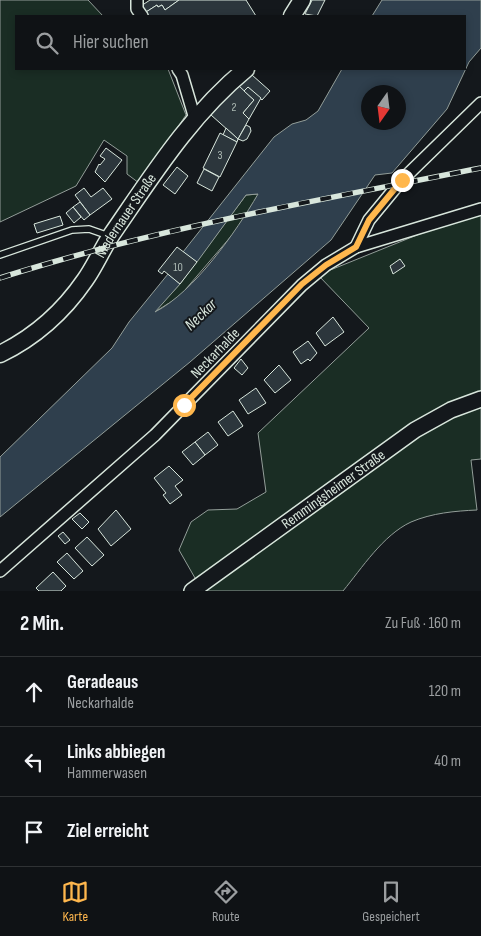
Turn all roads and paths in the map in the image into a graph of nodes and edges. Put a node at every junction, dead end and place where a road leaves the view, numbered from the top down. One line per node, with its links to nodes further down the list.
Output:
1 (137, 0): 3 (street)
2 (302, 0): 4 (main road)
3 (141, 15)
4 (293, 15)
5 (179, 70): 8 (street)
6 (245, 70): 8 (main road, Niedernauer Straße)
7 (481, 103): 11 (street)
8 (195, 118): 10 (main road, Niedernauer Straße)
9 (481, 209): 11 (street, Neckarhalde)
10 (111, 236): 12 (lane); 13 (main road, Niedernauer Straße)
11 (356, 247): 15 (street, Neckarhalde)
12 (0, 255)
13 (0, 354)
14 (481, 399): 16 (street, Remmingsheimer Straße)
15 (0, 571)
16 (192, 591)

